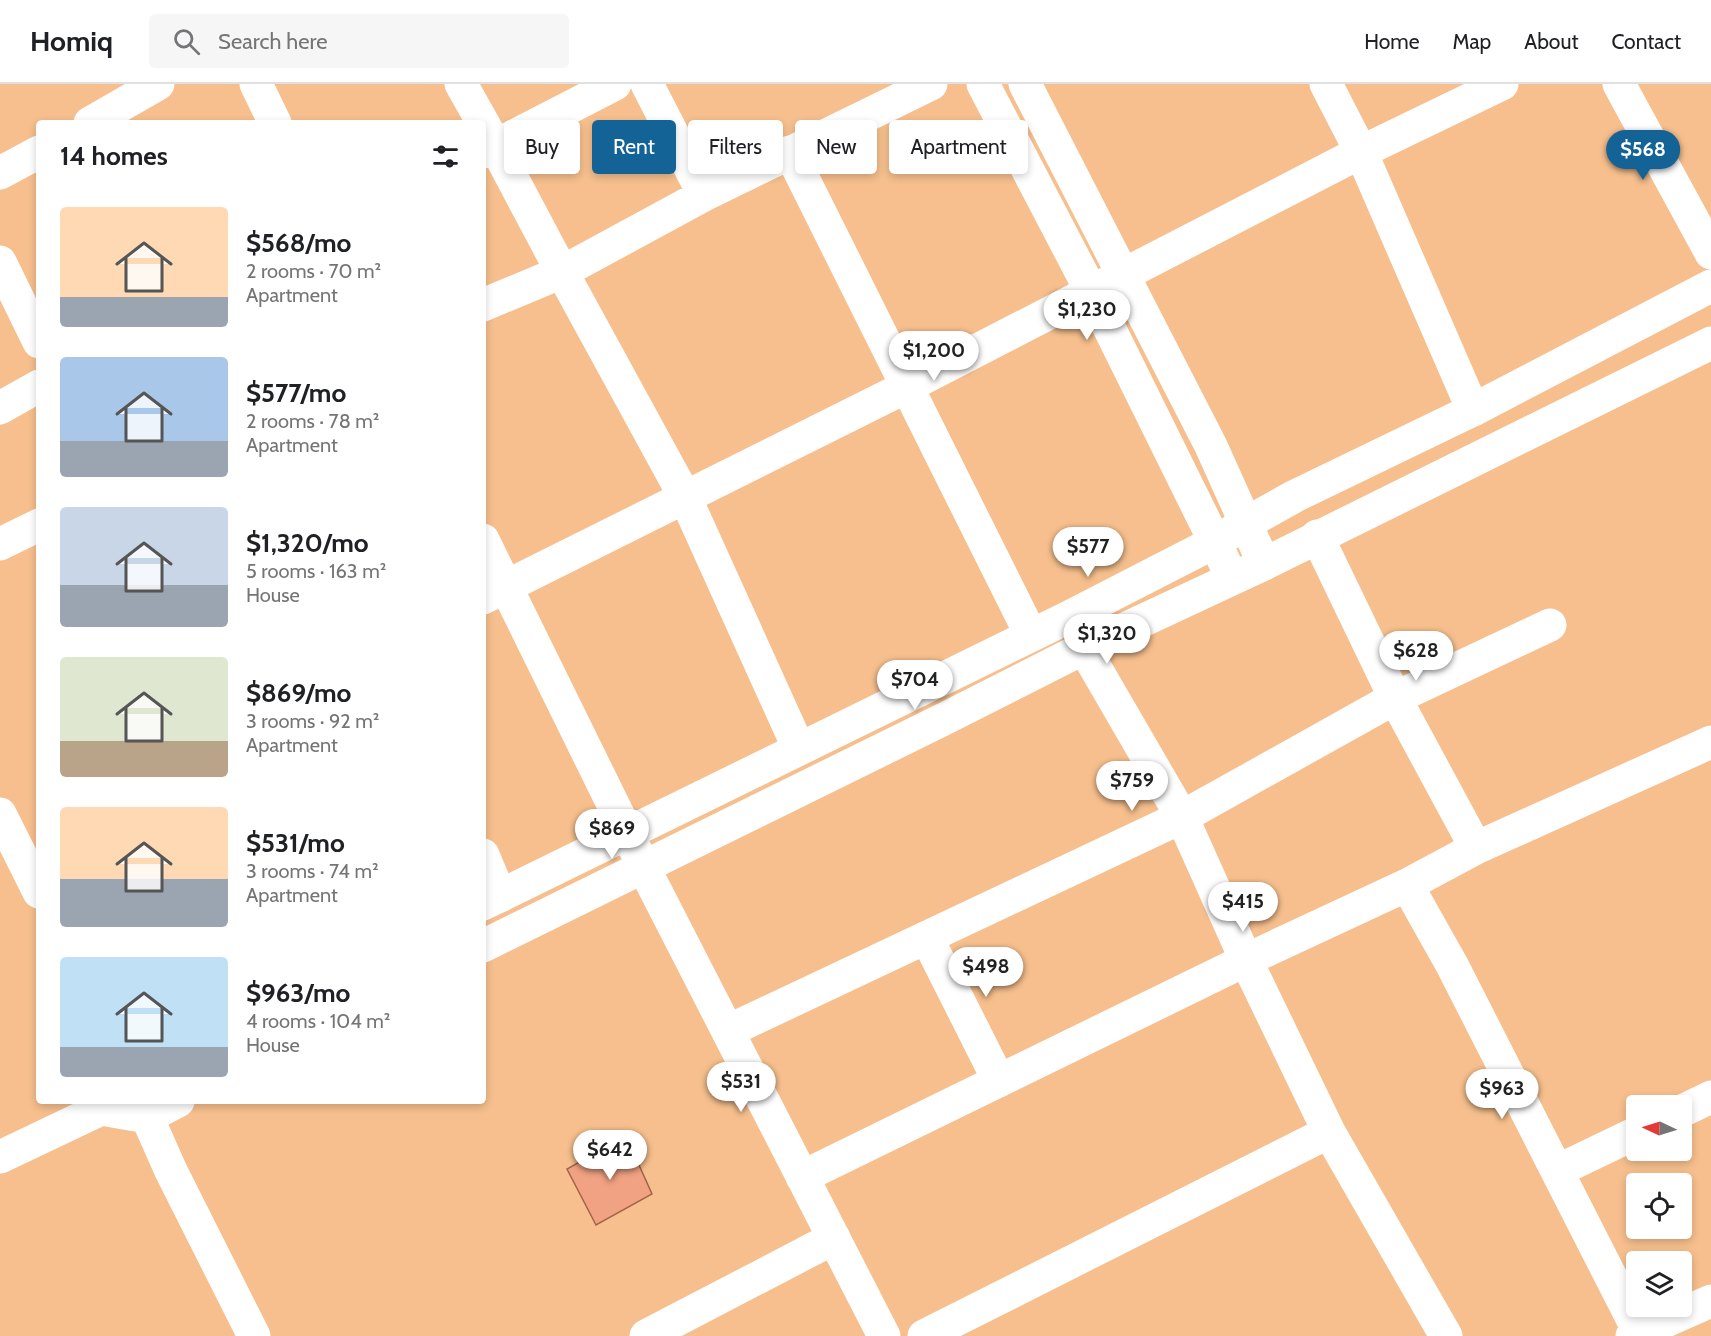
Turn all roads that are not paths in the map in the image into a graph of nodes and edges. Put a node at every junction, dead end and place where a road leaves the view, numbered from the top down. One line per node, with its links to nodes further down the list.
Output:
1 (158, 84): 12 (street)
2 (256, 84): 14 (street)
3 (460, 84): 15 (street)
4 (615, 84): 16 (street)
5 (647, 84): 21 (street)
6 (931, 84): 17 (street)
7 (983, 84): 27 (street)
8 (1024, 84): 25 (street)
9 (1326, 84): 18 (street)
10 (1502, 84): 18 (street)
11 (1619, 84): 22 (street)
12 (121, 104): 13 (street)
13 (95, 120)
14 (274, 120)
15 (478, 120)
16 (486, 136): 24 (street)
17 (790, 152): 21 (street); 31 (street)
18 (1361, 152): 25 (street); 34 (street)
19 (36, 154): 20 (street)
20 (0, 173)
21 (704, 195): 24 (street)
22 (1711, 253)
23 (0, 262): 29 (street)
24 (562, 272): 28 (street); 35 (street)
25 (1122, 275): 27 (street); 36 (street)
26 (1711, 286): 34 (street)
27 (1091, 291): 31 (street); 39 (street)
28 (486, 304)
29 (36, 336)
30 (1711, 343): 38 (street)
31 (908, 386): 35 (street); 46 (street)
32 (36, 388): 33 (street)
33 (0, 408)
34 (1473, 410): 36 (street)
35 (685, 497): 44 (street); 51 (street)
36 (1245, 524): 39 (street); 42 (street)
37 (36, 526): 40 (street)
38 (1317, 536): 42 (street); 49 (street)
39 (1215, 542): 43 (street); 46 (street)
40 (0, 544)
41 (486, 554): 44 (street)
42 (1264, 564): 43 (street)
43 (1232, 578): 47 (street)
44 (494, 592): 55 (street)
45 (1550, 625): 49 (street)
46 (1031, 634): 48 (street)
47 (1084, 648): 50 (street); 54 (street)
48 (932, 684): 50 (street); 51 (street)
49 (1395, 698): 54 (street); 57 (street)
50 (946, 718): 58 (street)
51 (799, 749): 55 (street)
52 (1708, 751): 57 (street)
53 (0, 814): 56 (street)
54 (1182, 817): 63 (street); 65 (street)
55 (628, 832): 58 (street); 62 (street)
56 (18, 842): 60 (street)
57 (1476, 848): 61 (street)
58 (643, 866): 64 (street); 66 (street)
59 (486, 870): 62 (street)
60 (36, 885)
61 (1407, 885): 65 (street); 76 (street)
62 (492, 900)
63 (927, 938): 66 (street); 67 (street)
64 (486, 944)
65 (1246, 960): 67 (street); 73 (street)
66 (728, 1030): 77 (street)
67 (999, 1081): 77 (street)
68 (1711, 1097): 71 (street)
69 (165, 1104): 72 (street)
70 (104, 1105): 72 (street); 75 (street)
71 (1692, 1107)
72 (144, 1109): 81 (street)
73 (1329, 1132): 84 (street); 85 (street)
74 (1626, 1138): 76 (street)
75 (0, 1156)
76 (1557, 1171): 80 (street)
77 (802, 1177): 78 (street)
78 (834, 1238): 82 (street); 83 (street)
79 (1711, 1301): 80 (street)
80 (1636, 1334)
81 (254, 1336)
82 (646, 1336)
83 (884, 1336)
84 (924, 1336)
85 (1446, 1336)

